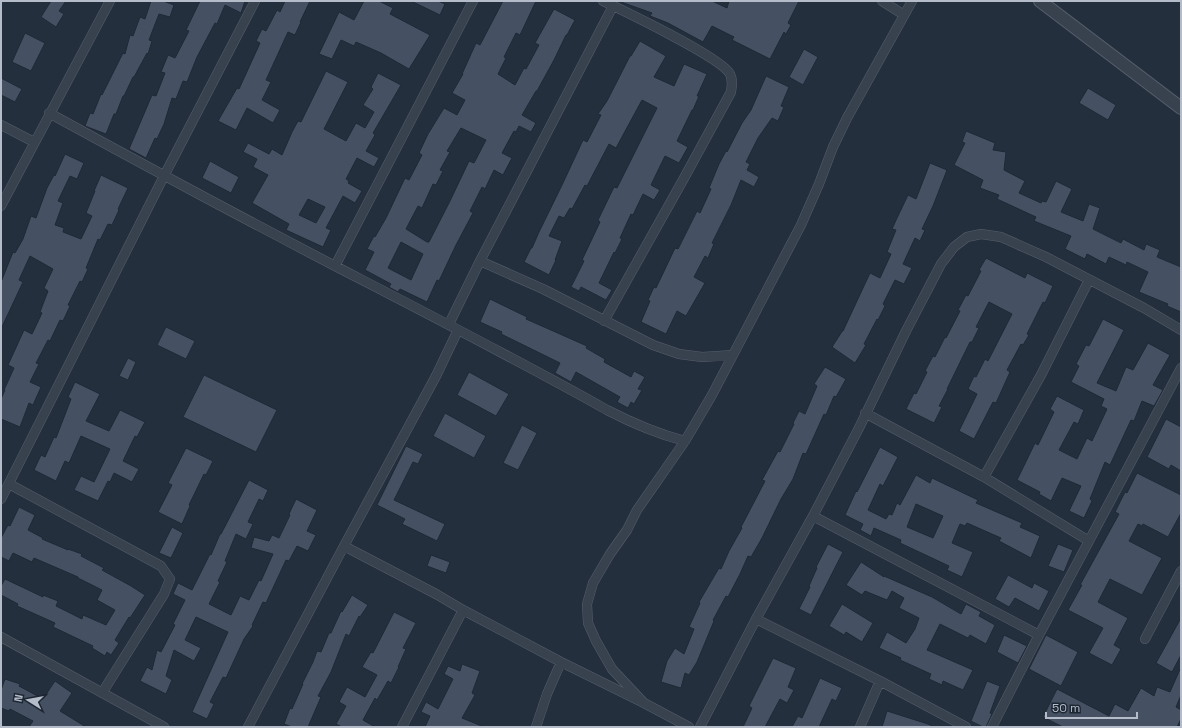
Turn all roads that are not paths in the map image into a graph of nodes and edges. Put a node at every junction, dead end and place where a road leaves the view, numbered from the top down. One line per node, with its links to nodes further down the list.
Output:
1 (110, 1): 11 (street)
2 (255, 1): 14 (street)
3 (473, 1): 17 (street)
4 (603, 1): 8 (street)
5 (882, 1): 9 (street)
6 (912, 1): 9 (street)
7 (1040, 1): 10 (street)
8 (613, 6): 16 (street); 19 (street)
9 (904, 15): 23 (street)
10 (1181, 108)
11 (49, 113): 13 (street); 14 (street)
12 (1, 125): 13 (street)
13 (34, 142): 15 (street)
14 (164, 176): 17 (street); 28 (street)
15 (1, 206)
16 (480, 261): 19 (street); 20 (street)
17 (335, 266): 20 (street)
18 (1089, 280): 22 (street); 25 (street); 27 (street)
19 (604, 321): 23 (street)
20 (449, 324): 21 (street)
21 (458, 330): 26 (street); 32 (street)
22 (1181, 330)
23 (733, 355): 26 (street)
24 (1181, 368): 31 (street)
25 (865, 413): 27 (street); 30 (street)
26 (685, 441): 42 (street)
27 (984, 477): 31 (street)
28 (9, 484): 29 (street); 41 (street)
29 (1, 499)
30 (813, 516): 35 (street); 36 (street)
31 (1089, 541): 36 (street)
32 (344, 546): 34 (street); 44 (street)
33 (1181, 571): 38 (street)
34 (463, 610): 39 (street); 45 (street)
35 (756, 619): 40 (street); 48 (street)
36 (1039, 635): 51 (street)
37 (1, 637): 41 (street)
38 (1145, 639)
39 (561, 662): 42 (street); 46 (street)
40 (880, 681): 49 (street); 50 (street)
41 (102, 693): 43 (street)
42 (644, 703): 47 (street)
43 (164, 727)
44 (248, 727)
45 (402, 727)
46 (536, 727)
47 (689, 727)
48 (700, 727)
49 (860, 727)
50 (966, 727)
51 (992, 727)

